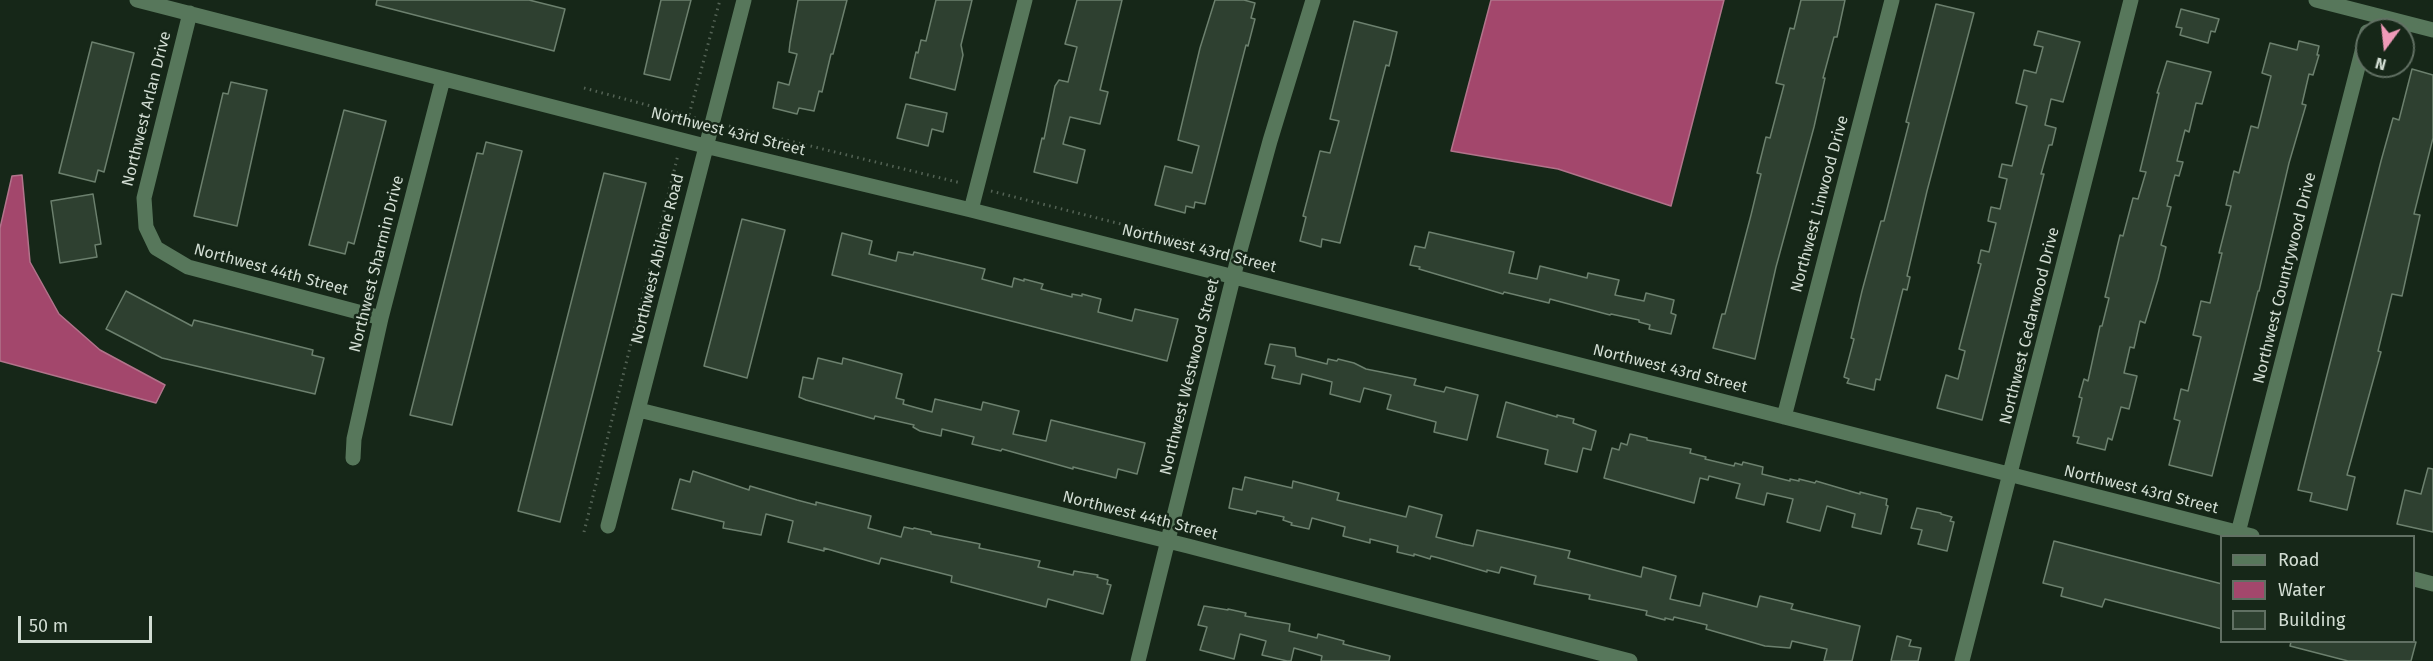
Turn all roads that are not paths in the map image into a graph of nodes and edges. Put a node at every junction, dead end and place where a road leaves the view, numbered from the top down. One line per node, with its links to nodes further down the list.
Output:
1 (137, 0): 8 (street, Northwest 43rd Street)
2 (744, 0): 14 (street, Northwest Abilene Road)
3 (1025, 0): 15 (street)
4 (1313, 0): 17 (street, Northwest Westwood Street)
5 (1892, 0): 20 (street, Northwest Linwood Drive)
6 (2130, 0): 22 (street, Northwest Cedarwood Drive)
7 (2316, 0): 9 (street)
8 (190, 13): 13 (street, Northwest 43rd Street); 16 (street, Northwest Arlan Drive)
9 (2372, 15): 10 (street, Northwest Countrywood Drive); 11 (street)
10 (2371, 18)
11 (2433, 30)
12 (2356, 78): 24 (street, Northwest Countrywood Drive)
13 (443, 79): 14 (street, Northwest 43rd Street); 18 (street, Northwest Sharmin Drive)
14 (705, 146): 15 (street, Northwest 43rd Street); 19 (street, Northwest Abilene Road)
15 (971, 210): 17 (street, Northwest 43rd Street)
16 (156, 248): 18 (street, Northwest 44th Street)
17 (1234, 277): 20 (street, Northwest 43rd Street); 25 (street, Northwest Westwood Street)
18 (381, 318): 21 (street, Northwest Sharmin Drive)
19 (639, 410): 23 (street, Northwest Abilene Road); 25 (street, Northwest 44th Street)
20 (1784, 417): 22 (street, Northwest 43rd Street)
21 (352, 458)
22 (2010, 475): 24 (street, Northwest 43rd Street); 30 (street, Northwest Cedarwood Drive)
23 (608, 526)
24 (2245, 535)
25 (1167, 541): 28 (street, Northwest Westwood Street); 29 (street, Northwest 44th Street)
26 (2415, 579): 27 (street)
27 (2433, 584)
28 (1138, 661)
29 (1630, 661)
30 (1962, 661)

